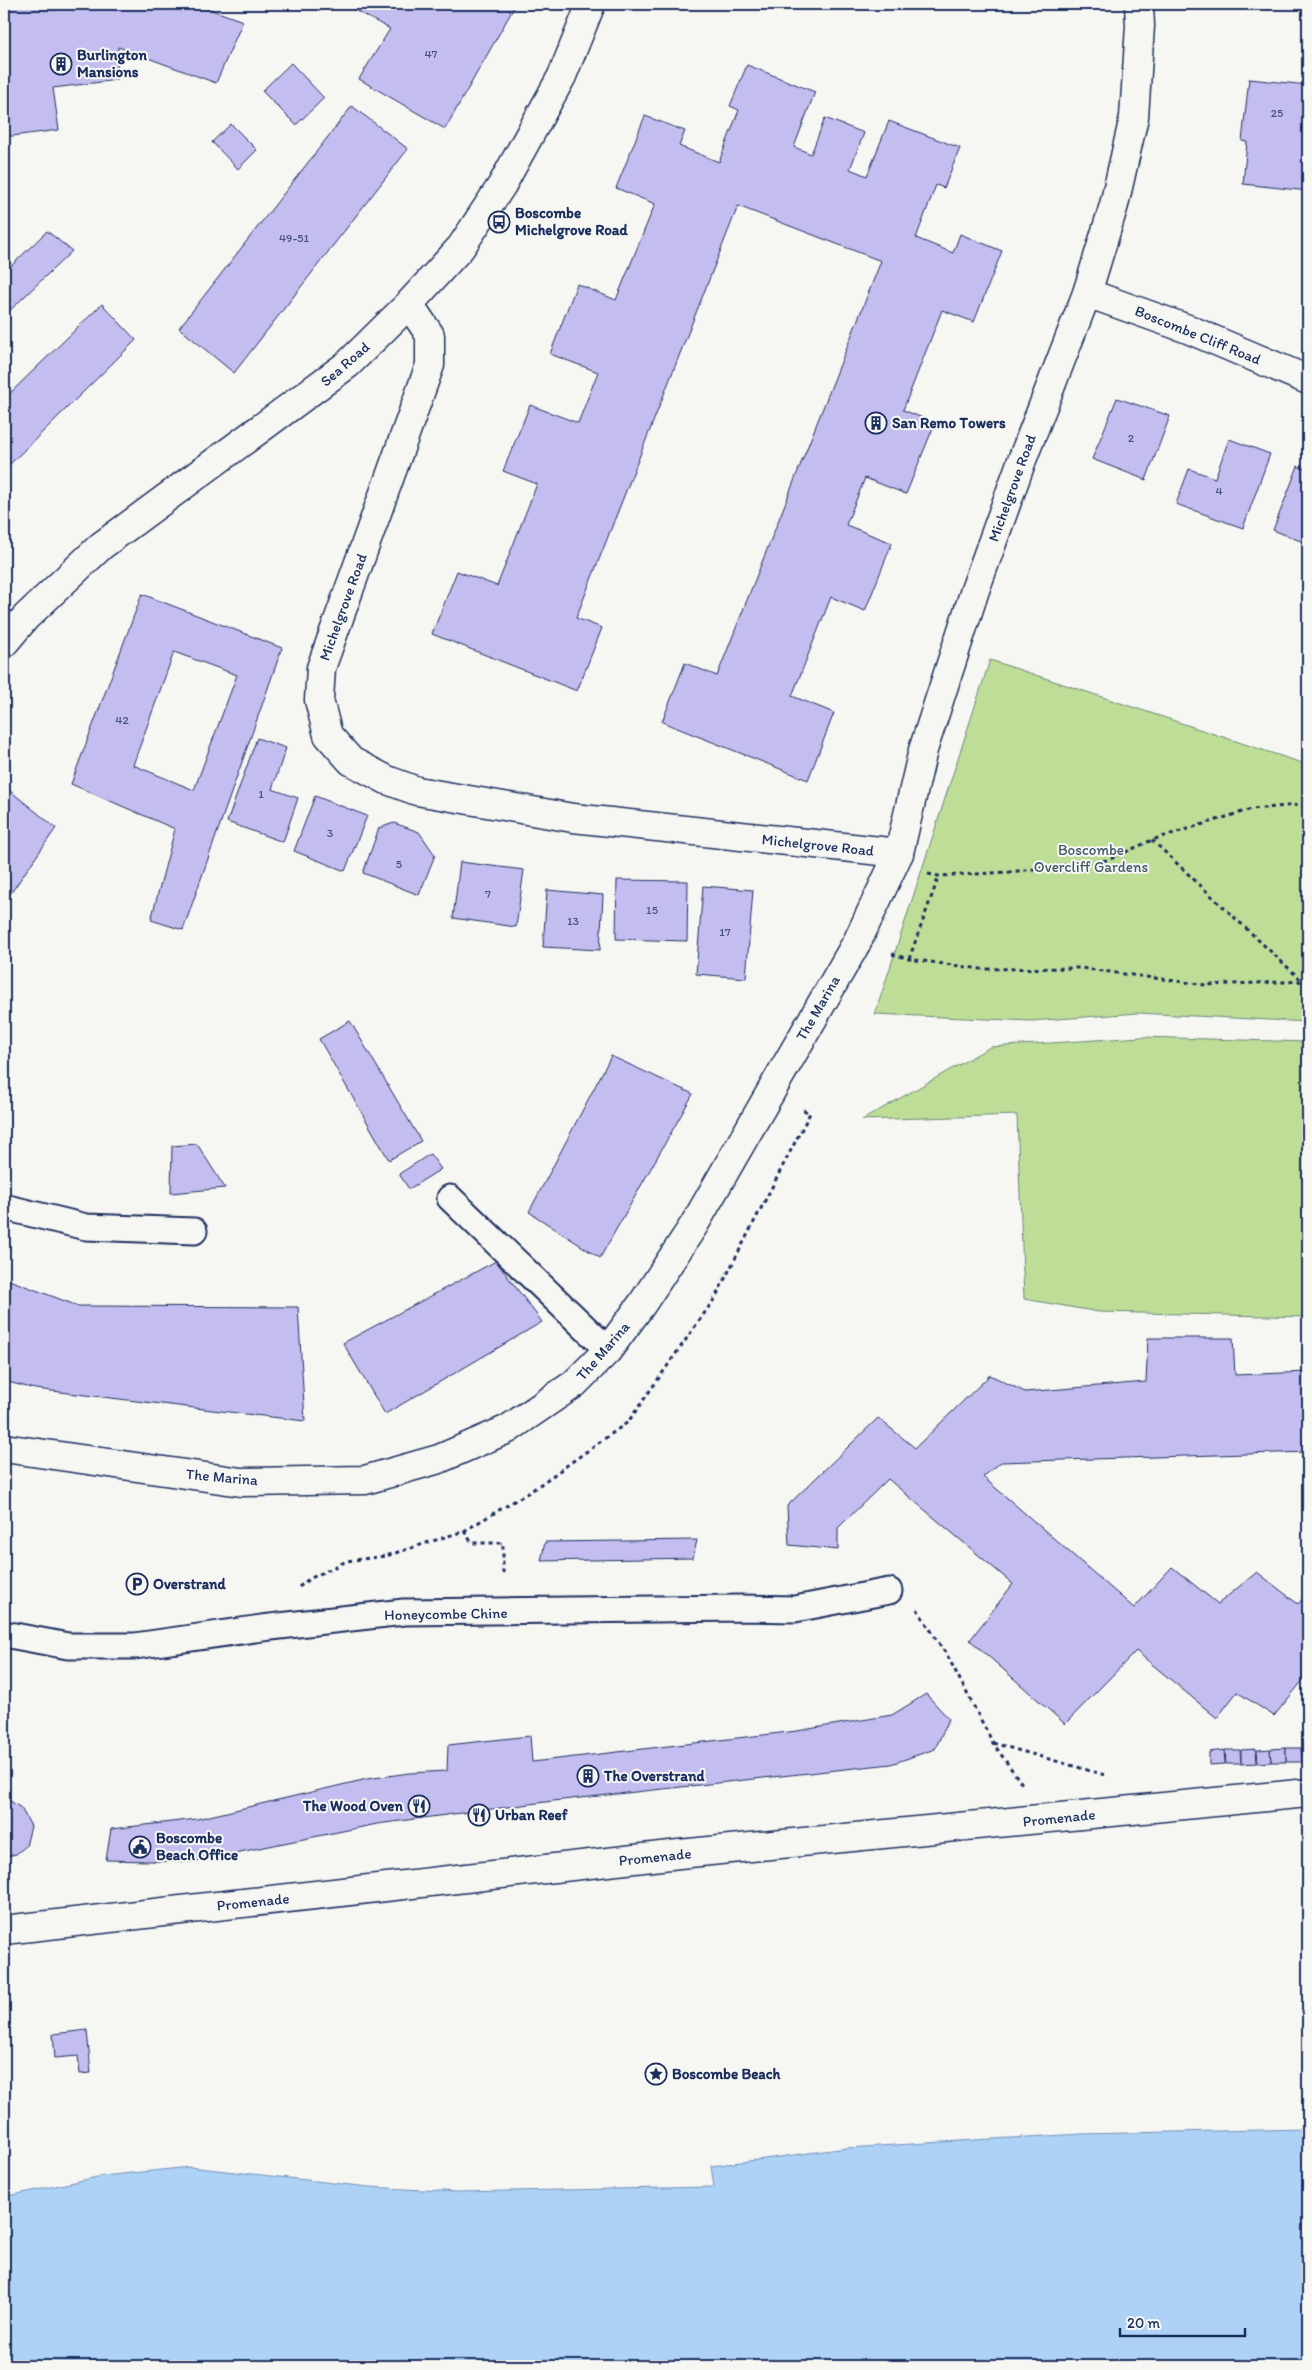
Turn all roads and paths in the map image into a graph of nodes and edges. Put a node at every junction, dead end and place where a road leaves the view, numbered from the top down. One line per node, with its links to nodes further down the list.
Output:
1 (591, 4): 4 (street, Sea Road)
2 (1139, 4): 3 (street, Michelgrove Road)
3 (1087, 293): 5 (street, Boscombe Cliff Road); 9 (street, Michelgrove Road)
4 (409, 304): 6 (street, Sea Road); 9 (street, Michelgrove Road)
5 (1308, 380)
6 (4, 643)
7 (1308, 807): 8 (path)
8 (1152, 840): 10 (path); 13 (path)
9 (896, 861): 10 (path); 11 (street, The Marina)
10 (940, 876): 12 (path)
11 (857, 942): 12 (path); 18 (street, The Marina)
12 (909, 960): 13 (path)
13 (1300, 980): 14 (path)
14 (1308, 981)
15 (450, 1198): 18 (lane)
16 (4, 1207): 17 (lane)
17 (194, 1231)
18 (608, 1350): 19 (street, The Marina)
19 (4, 1448)
20 (464, 1531): 21 (path)
21 (504, 1577)
22 (888, 1591): 24 (lane, Honeycombe Chine)
23 (908, 1611): 25 (path)
24 (4, 1634)
25 (993, 1743): 26 (path); 28 (path)
26 (1107, 1776)
27 (1308, 1794): 28 (street, Promenade)
28 (1047, 1819): 29 (street, Promenade)
29 (4, 1930)

